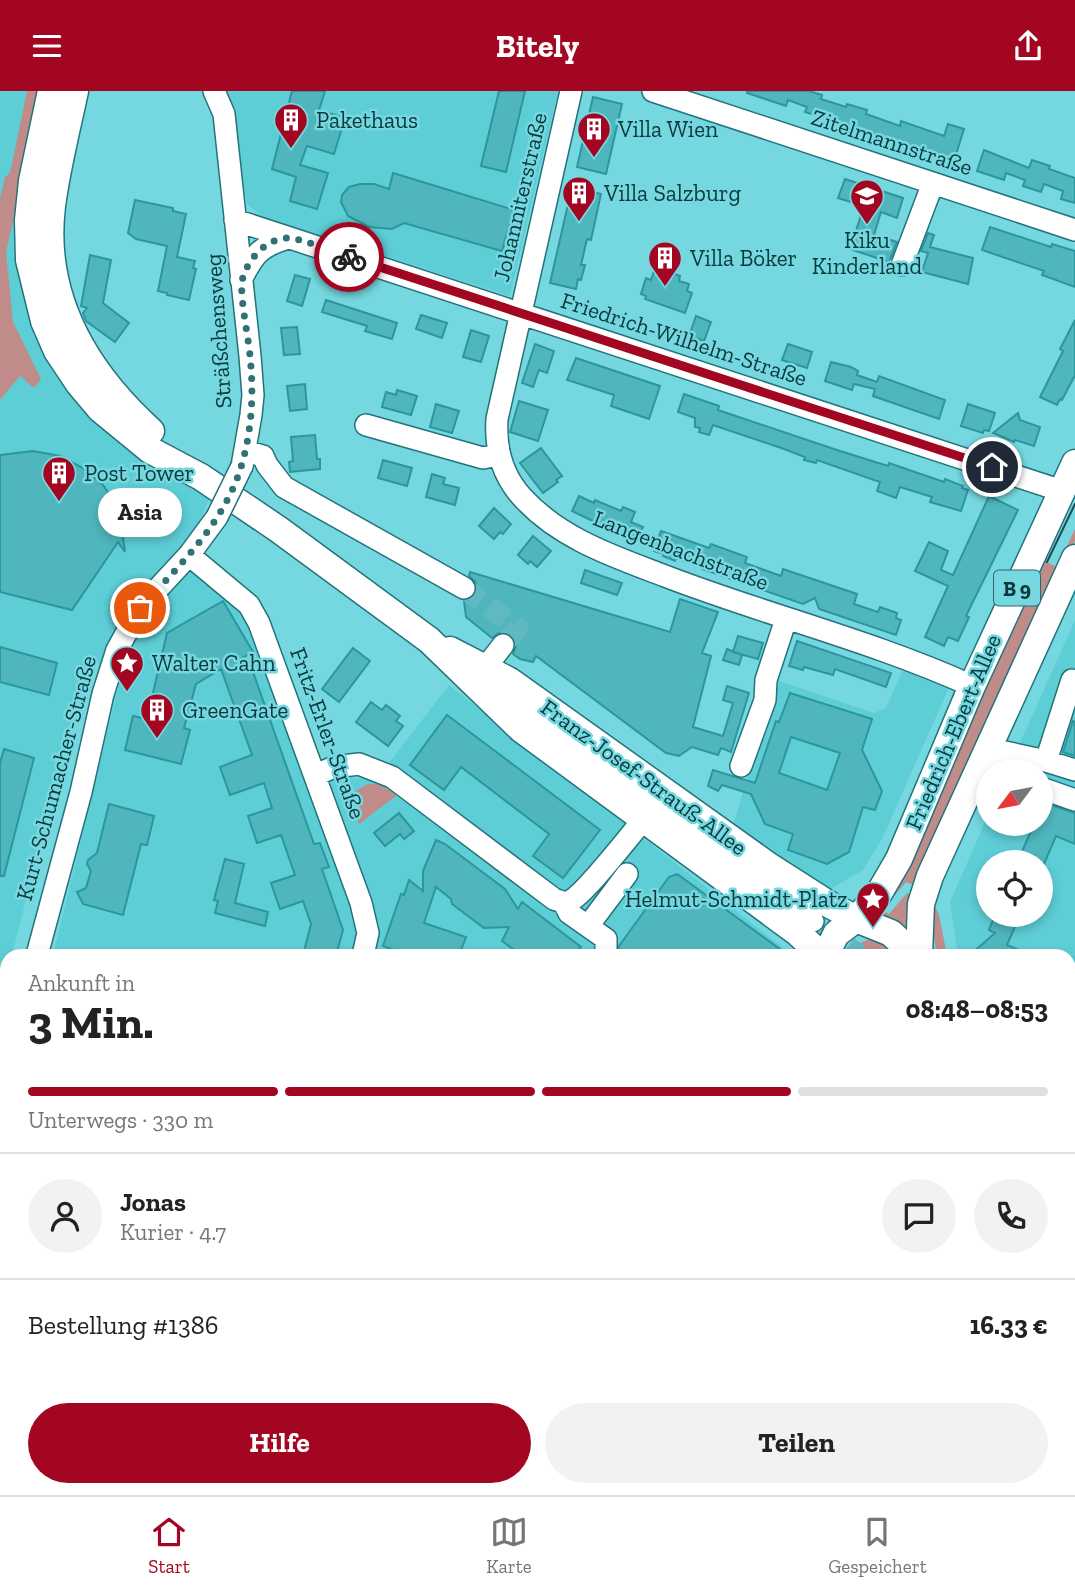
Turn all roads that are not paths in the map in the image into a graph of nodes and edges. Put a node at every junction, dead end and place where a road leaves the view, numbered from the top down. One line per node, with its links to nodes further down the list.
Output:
1 (51, 91): 17 (main road, Franz-Josef-Strauß-Allee)
2 (75, 91): 17 (main road, Franz-Josef-Strauß-Allee)
3 (214, 91): 7 (street, Sträßchensweg)
4 (571, 91): 12 (street, Johanniterstraße)
5 (653, 91): 6 (street, Zitelmannstraße)
6 (933, 183): 8 (street, Zitelmannstraße); 10 (street)
7 (235, 221): 9 (street, Friedrich-Wilhelm-Straße); 11 (street, Sträßchensweg)
8 (1075, 230)
9 (289, 238): 11 (street); 12 (street, Friedrich-Wilhelm-Straße)
10 (902, 265)
11 (241, 280): 15 (street, Sträßchensweg)
12 (521, 314): 14 (street, Langenbachstraße); 18 (street, Friedrich-Wilhelm-Straße)
13 (366, 425): 14 (street)
14 (499, 455): 22 (street, Langenbachstraße)
15 (243, 459): 19 (street, Sträßchensweg, bridge); 21 (street)
16 (1075, 463): 18 (main road, Friedrich-Ebert-Allee / B 9)
17 (201, 477): 23 (main road, Franz-Josef-Strauß-Allee)
18 (1062, 491): 27 (main road, Friedrich-Ebert-Allee / B 9)
19 (190, 555): 35 (street, Fritz-Erler-Straße); 46 (street, Kurt-Schumacher-Straße)
20 (1072, 572): 28 (main road, Friedrich-Ebert-Allee / B 9)
21 (464, 588)
22 (786, 619): 27 (street, Langenbachstraße); 33 (street)
23 (429, 639): 25 (main road, Franz-Josef-Strauß-Allee); 39 (main road, Franz-Josef-Strauß-Allee); 44 (street, Franz-Josef-Strauß-Allee)
24 (503, 645): 25 (street)
25 (486, 667): 43 (main road, Franz-Josef-Strauß-Allee)
26 (1072, 680): 31 (street)
27 (972, 686): 43 (main road, Friedrich-Ebert-Allee / B 9)
28 (993, 759)
29 (998, 759): 30 (street)
30 (1037, 759)
31 (1047, 759)
32 (1054, 763): 34 (street)
33 (741, 766)
34 (1075, 770)
35 (316, 775): 41 (street); 47 (street, Fritz-Erler-Straße)
36 (976, 793): 53 (main road, Friedrich-Ebert-Allee / B 9)
37 (1054, 793): 38 (street)
38 (1075, 800)
39 (644, 819): 41 (street); 42 (main road, Franz-Josef-Strauß-Allee)
40 (627, 874): 45 (street)
41 (564, 902): 45 (street)
42 (764, 909): 49 (main road); 50 (main road, Franz-Josef-Strauß-Allee)
43 (856, 919): 51 (main road, B 9); 52 (main road, B 9)
44 (813, 921)
45 (588, 926): 48 (street)
46 (39, 949)
47 (365, 949)
48 (606, 949)
49 (790, 949)
50 (816, 949)
51 (827, 949)
52 (910, 949)
53 (917, 949)

